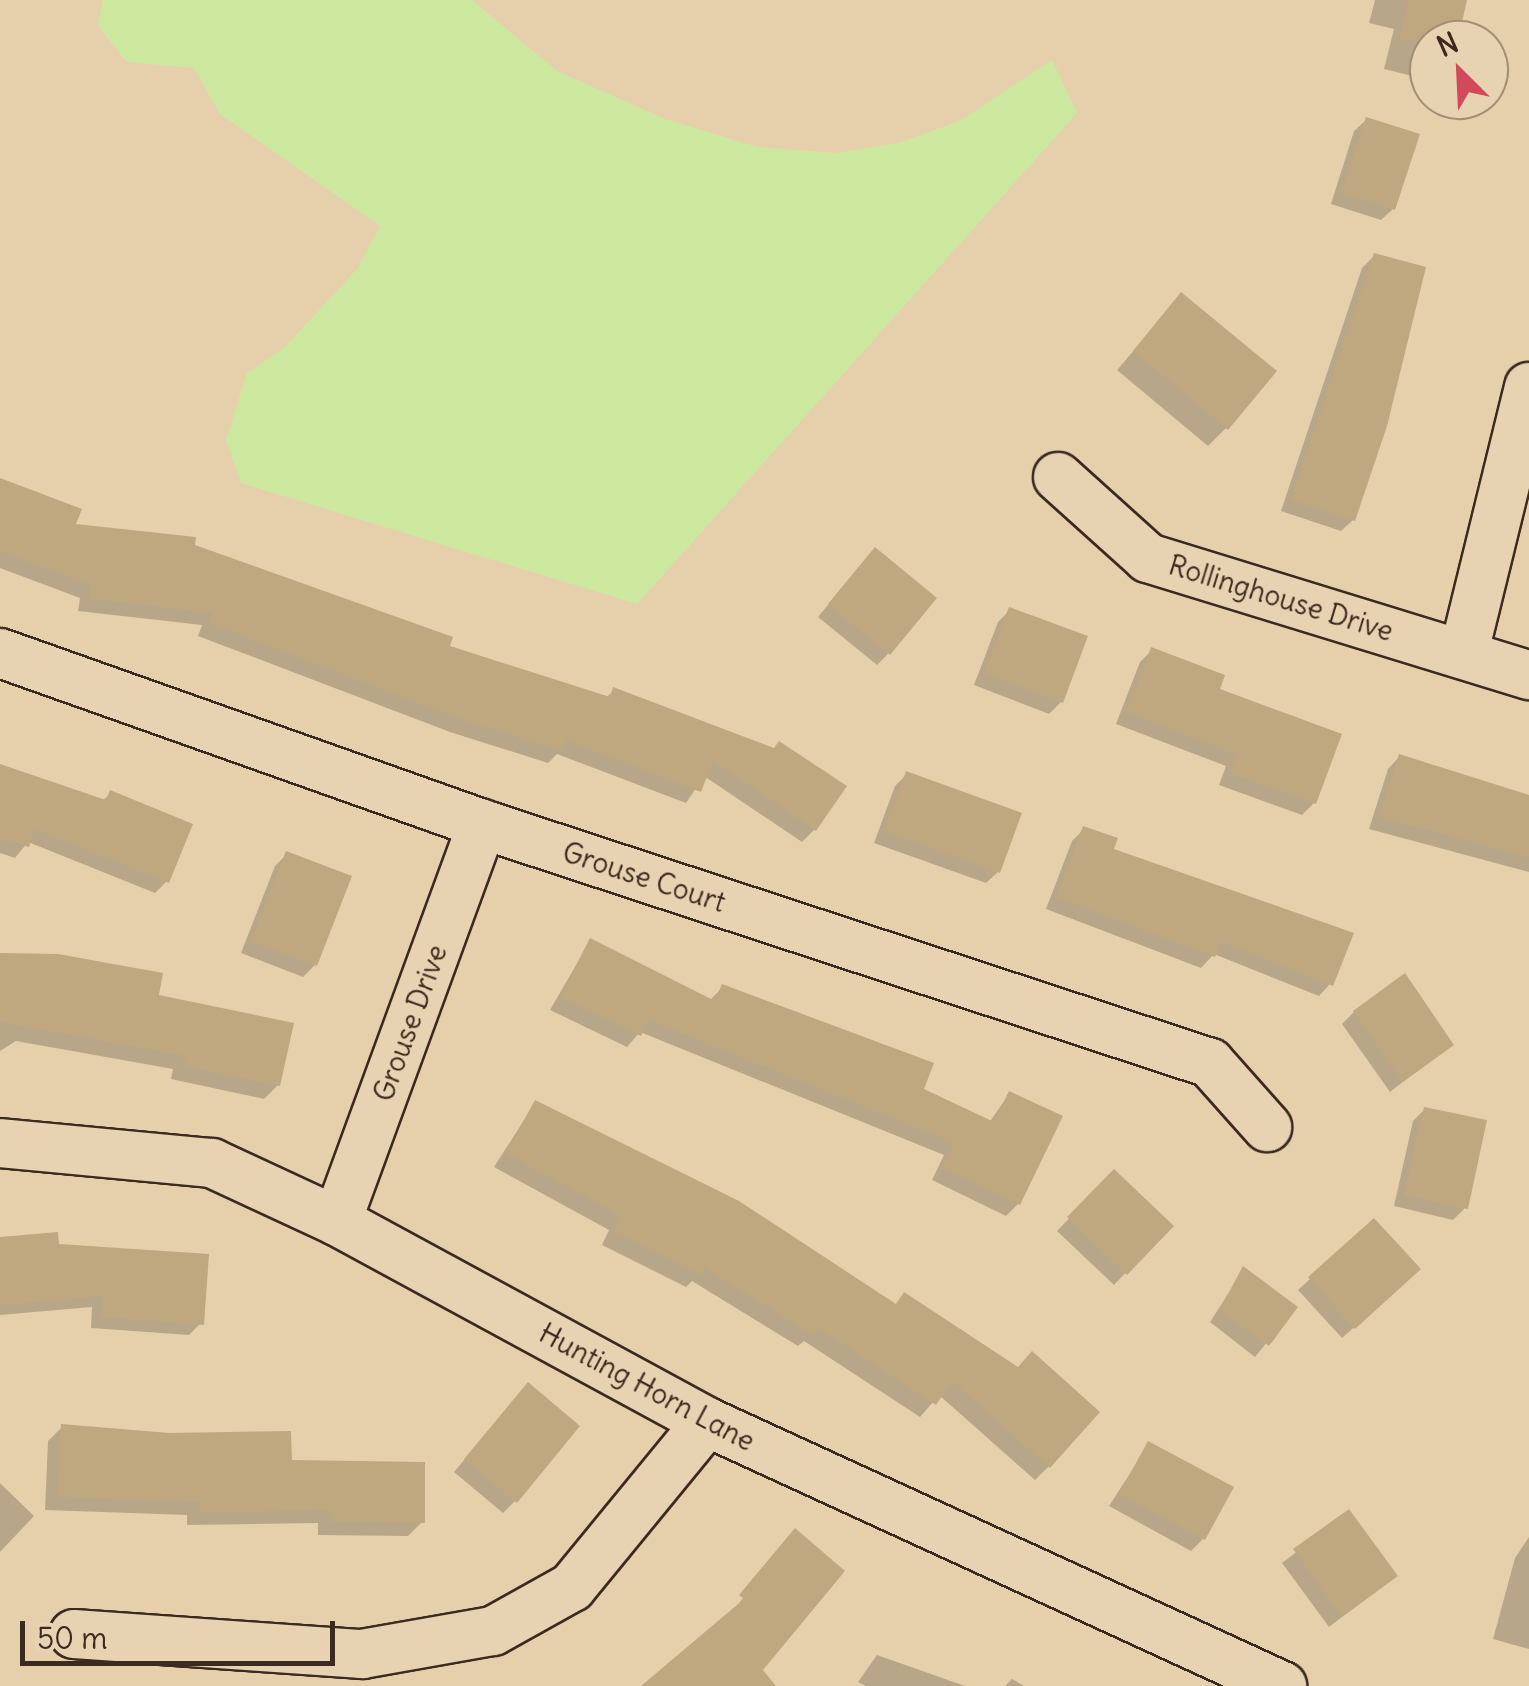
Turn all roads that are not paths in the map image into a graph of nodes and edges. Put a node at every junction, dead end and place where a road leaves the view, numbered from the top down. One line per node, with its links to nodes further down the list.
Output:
1 (1529, 387): 4 (street)
2 (1058, 478): 4 (street, Rollinghouse Drive)
3 (0, 652): 6 (street, Grouse Court)
4 (1464, 652): 5 (street, Rollinghouse Drive)
5 (1529, 675)
6 (482, 824): 7 (street, Grouse Court); 9 (street, Grouse Drive)
7 (1267, 1127)
8 (0, 1143): 9 (street, Hunting Horn Lane)
9 (337, 1222): 10 (street, Hunting Horn Lane)
10 (707, 1422): 11 (street); 12 (street, Hunting Horn Lane)
11 (74, 1634)
12 (1282, 1686)

